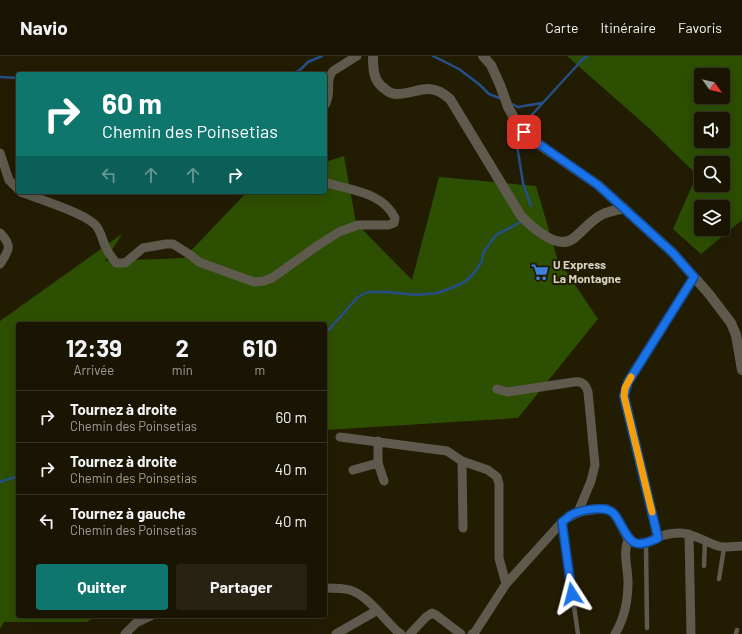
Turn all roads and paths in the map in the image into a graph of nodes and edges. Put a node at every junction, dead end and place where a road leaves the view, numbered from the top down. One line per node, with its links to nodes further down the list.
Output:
1 (357, 56): 4 (street)
2 (373, 56): 9 (street)
3 (483, 56): 9 (street)
4 (327, 101)
5 (0, 153): 7 (street)
6 (327, 183): 8 (street)
7 (16, 187)
8 (25, 194)
9 (624, 208): 12 (street)
10 (0, 234): 11 (street)
11 (0, 264)
12 (694, 277): 13 (street); 27 (street)
13 (740, 339): 14 (street)
14 (742, 370)
15 (497, 389): 22 (street)
16 (340, 437): 17 (street)
17 (378, 441): 18 (street); 19 (street)
18 (462, 461): 24 (street); 34 (street)
19 (378, 463): 20 (street); 21 (street)
20 (353, 470)
21 (384, 481)
22 (578, 512): 23 (street); 26 (street)
23 (562, 522): 34 (street); 45 (lane)
24 (463, 528)
25 (689, 534): 27 (street); 28 (street); 47 (street)
26 (628, 538): 29 (street); 46 (street)
27 (658, 538): 29 (street)
28 (705, 541): 31 (street); 32 (lane)
29 (646, 544): 38 (lane)
30 (742, 546): 31 (street)
31 (724, 548): 33 (lane)
32 (704, 566)
33 (719, 579)
34 (506, 584): 39 (street)
35 (327, 588): 36 (street)
36 (376, 611): 41 (street); 42 (street)
37 (147, 618): 40 (street)
38 (647, 628)
39 (474, 633)
40 (125, 634)
41 (336, 634)
42 (401, 634)
43 (410, 634): 44 (street)
44 (461, 634)
45 (578, 634)
46 (615, 634)
47 (691, 634)

